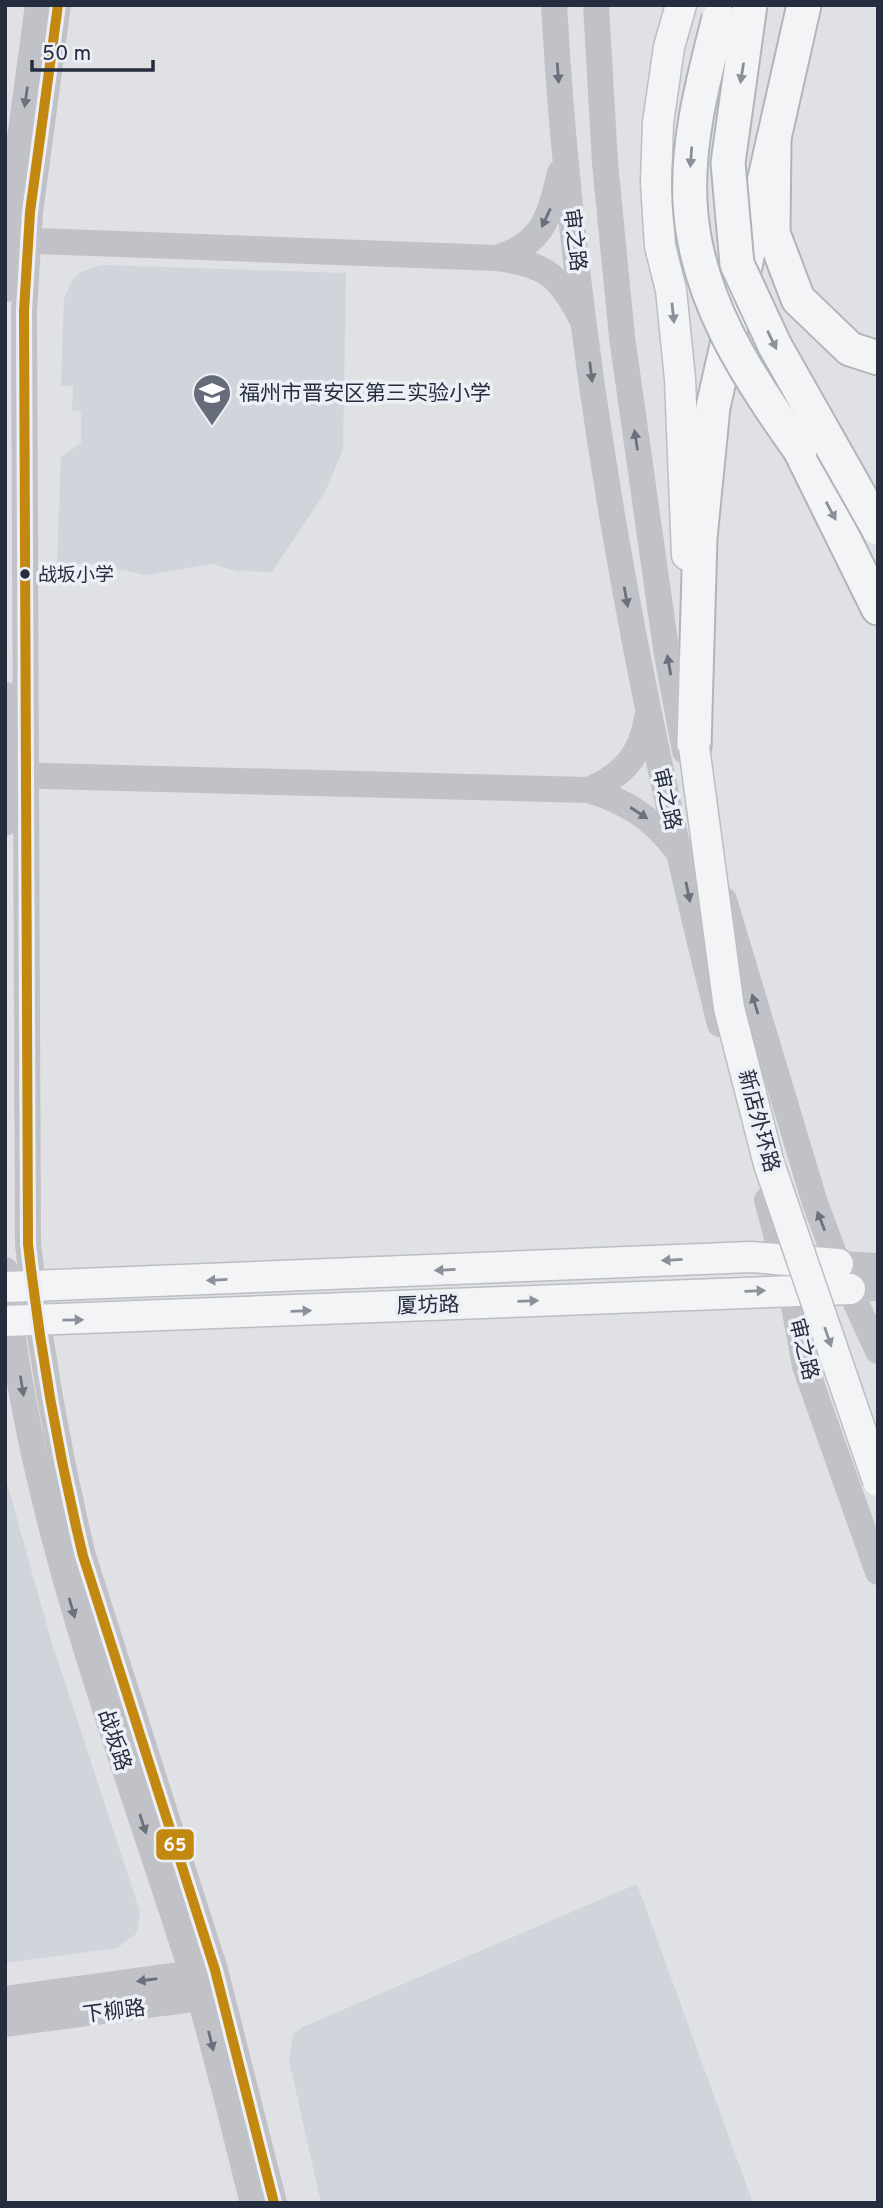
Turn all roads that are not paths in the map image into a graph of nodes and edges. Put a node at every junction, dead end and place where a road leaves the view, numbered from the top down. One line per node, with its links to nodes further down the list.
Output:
1 (38, 5): 11 (main road, 战坂路, one-way to 11)
2 (58, 5): 11 (main road, 战坂路)
3 (554, 5): 10 (main road, 审之路, one-way to 10)
4 (596, 5): 25 (main road, 审之路, one-way to 4)
5 (681, 5): 18 (main road, 新店外环路, one-way to 18)
6 (750, 5): 15 (highway, one-way to 15, bridge)
7 (804, 5): 9 (highway)
8 (720, 12): 16 (highway, one-way to 16, bridge)
9 (774, 138): 14 (highway); 18 (highway)
10 (564, 156): 12 (main road, one-way to 12); 13 (main road, 审之路)
11 (14, 240): 12 (main road); 19 (main road, 战坂路)
12 (497, 258): 13 (main road)
13 (586, 328): 17 (main road, 审之路, one-way to 17)
14 (878, 358)
15 (878, 528)
16 (878, 608)
17 (648, 711): 20 (main road); 22 (main road, 审之路)
18 (694, 747): 30 (main road, 新店外环路, one-way to 30, bridge)
19 (12, 776): 20 (main road); 21 (main road, 战坂路); 26 (main road, 战坂路)
20 (588, 790): 22 (main road, one-way to 22)
21 (5, 823)
22 (679, 852): 23 (main road, 审之路, one-way to 23)
23 (784, 1260): 25 (main road, 厦坊路); 26 (main road, 厦坊路, one-way to 26); 27 (main road, 审之路)
24 (878, 1266): 25 (main road)
25 (855, 1280): 27 (main road, 厦坊路); 29 (main road, 审之路)
26 (13, 1283): 28 (main road, 战坂路)
27 (791, 1290): 28 (main road, 厦坊路, one-way to 27); 31 (main road, 审之路)
28 (18, 1321): 32 (main road, 战坂路)
29 (878, 1351)
30 (878, 1481)
31 (878, 1572)
32 (207, 1984): 33 (main road, 下柳路, one-way to 33); 34 (main road, 下柳路); 35 (main road, 战坂路, one-way to 35); 36 (main road, 战坂路)
33 (5, 1999)
34 (5, 2024)
35 (253, 2203)
36 (274, 2203)

